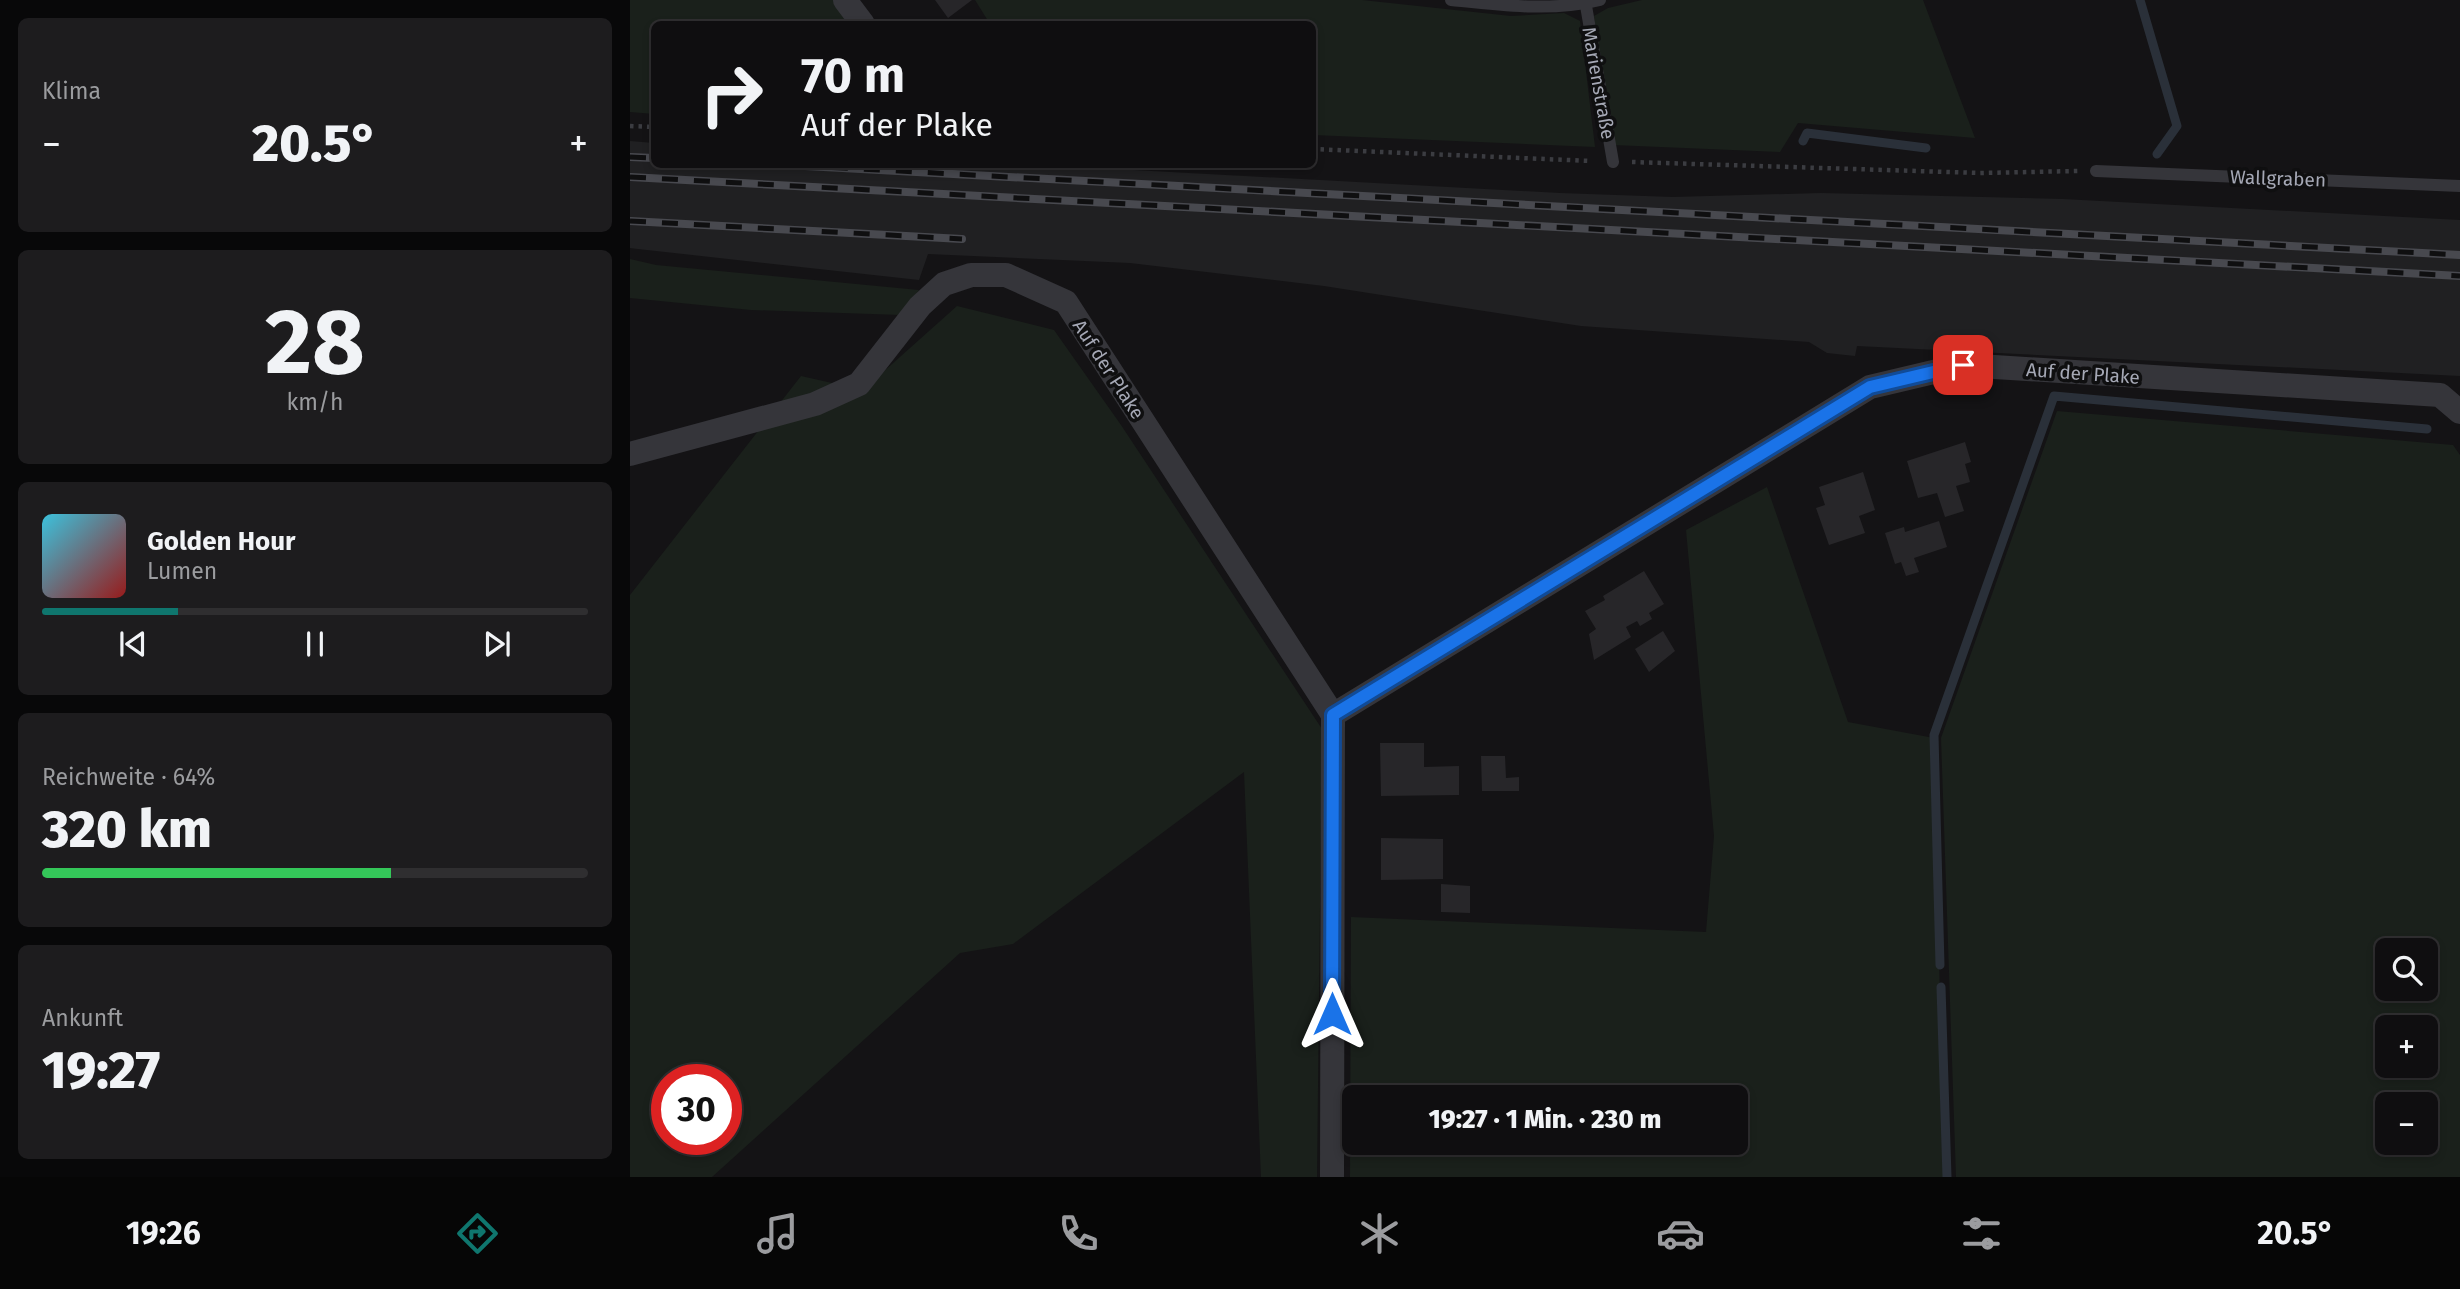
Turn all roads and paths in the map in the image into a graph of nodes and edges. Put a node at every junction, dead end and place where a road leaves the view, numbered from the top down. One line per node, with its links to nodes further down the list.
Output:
1 (845, 0): 5 (street)
2 (1451, 0): 4 (lane, Marienstraße)
3 (1600, 0): 4 (lane, Marienstraße)
4 (1586, 2): 9 (lane, Marienstraße)
5 (861, 21)
6 (630, 126): 7 (path)
7 (651, 127)
8 (1316, 149): 9 (path)
9 (1613, 162): 10 (path)
10 (2096, 171): 11 (lane, Wallgraben)
11 (2460, 186)
12 (2460, 412): 14 (street, Auf der Plake)
13 (630, 454): 14 (street, Auf der Plake)
14 (1333, 715): 15 (street)
15 (1332, 1177)

